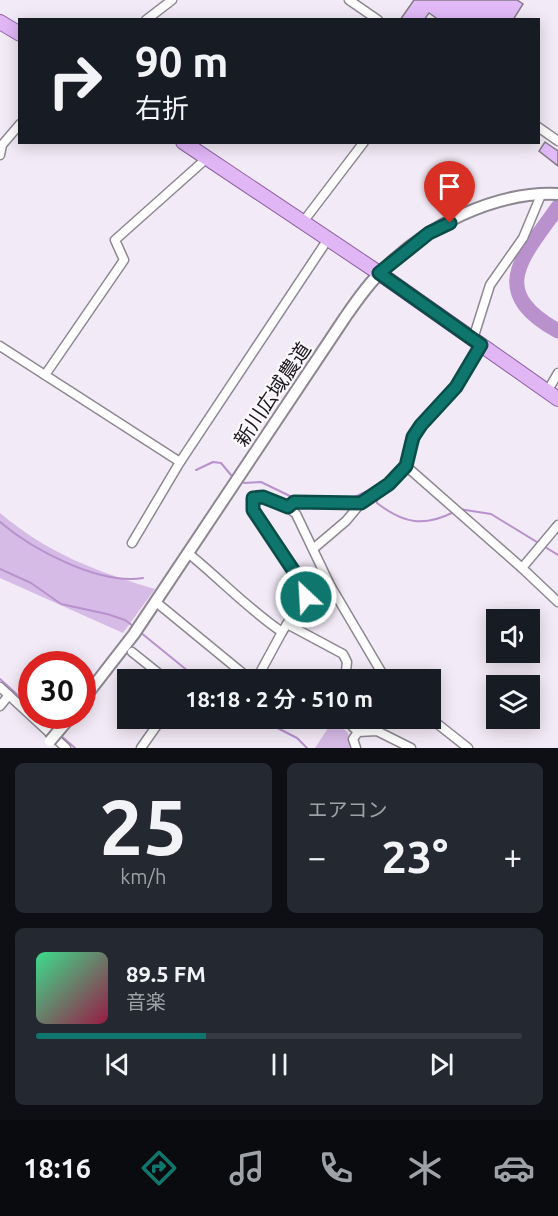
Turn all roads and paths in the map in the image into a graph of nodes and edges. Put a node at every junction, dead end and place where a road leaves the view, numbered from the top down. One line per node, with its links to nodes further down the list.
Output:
1 (349, 0): 4 (street)
2 (167, 1): 3 (street)
3 (148, 18)
4 (375, 18)
5 (0, 22): 6 (main road)
6 (18, 33)
7 (18, 126): 12 (street)
8 (540, 128): 9 (street)
9 (558, 141)
10 (186, 144): 13 (main road)
11 (362, 144): 16 (street)
12 (0, 155)
13 (207, 159): 16 (main road); 22 (street)
14 (556, 194): 15 (street, 新川広域農道)
15 (541, 195): 18 (street, 新川広域農道); 19 (street)
16 (303, 222): 17 (main road)
17 (328, 239): 18 (main road); 24 (street)
18 (379, 273): 19 (main road); 31 (street, 新川広域農道)
19 (477, 342): 23 (main road); 25 (street)
20 (0, 346): 22 (street)
21 (558, 373): 23 (street)
22 (45, 375): 24 (street)
23 (552, 395)
24 (180, 462): 29 (street)
25 (406, 466): 26 (street); 32 (street)
26 (361, 503): 27 (street); 30 (street)
27 (288, 507): 30 (street); 35 (street)
28 (558, 525): 32 (street)
29 (132, 543)
30 (313, 549): 42 (street)
31 (188, 553): 33 (street, 新川広域農道); 36 (street)
32 (522, 568): 34 (street)
33 (156, 602): 39 (street); 43 (street, 新川広域農道)
34 (558, 602)
35 (287, 624): 36 (street); 41 (street)
36 (282, 632): 40 (street)
37 (132, 652): 38 (street)
38 (153, 669)
39 (238, 669)
40 (262, 669)
41 (346, 669)
42 (380, 669)
43 (96, 682)
44 (0, 687): 45 (street)
45 (9, 695): 46 (street); 53 (street)
46 (0, 706)
47 (441, 725): 57 (street)
48 (60, 729): 52 (street, bridge)
49 (154, 729): 54 (street)
50 (355, 729): 51 (street)
51 (358, 732): 55 (street); 56 (street)
52 (48, 745)
53 (66, 748)
54 (141, 748)
55 (356, 748)
56 (411, 748)
57 (468, 748)

